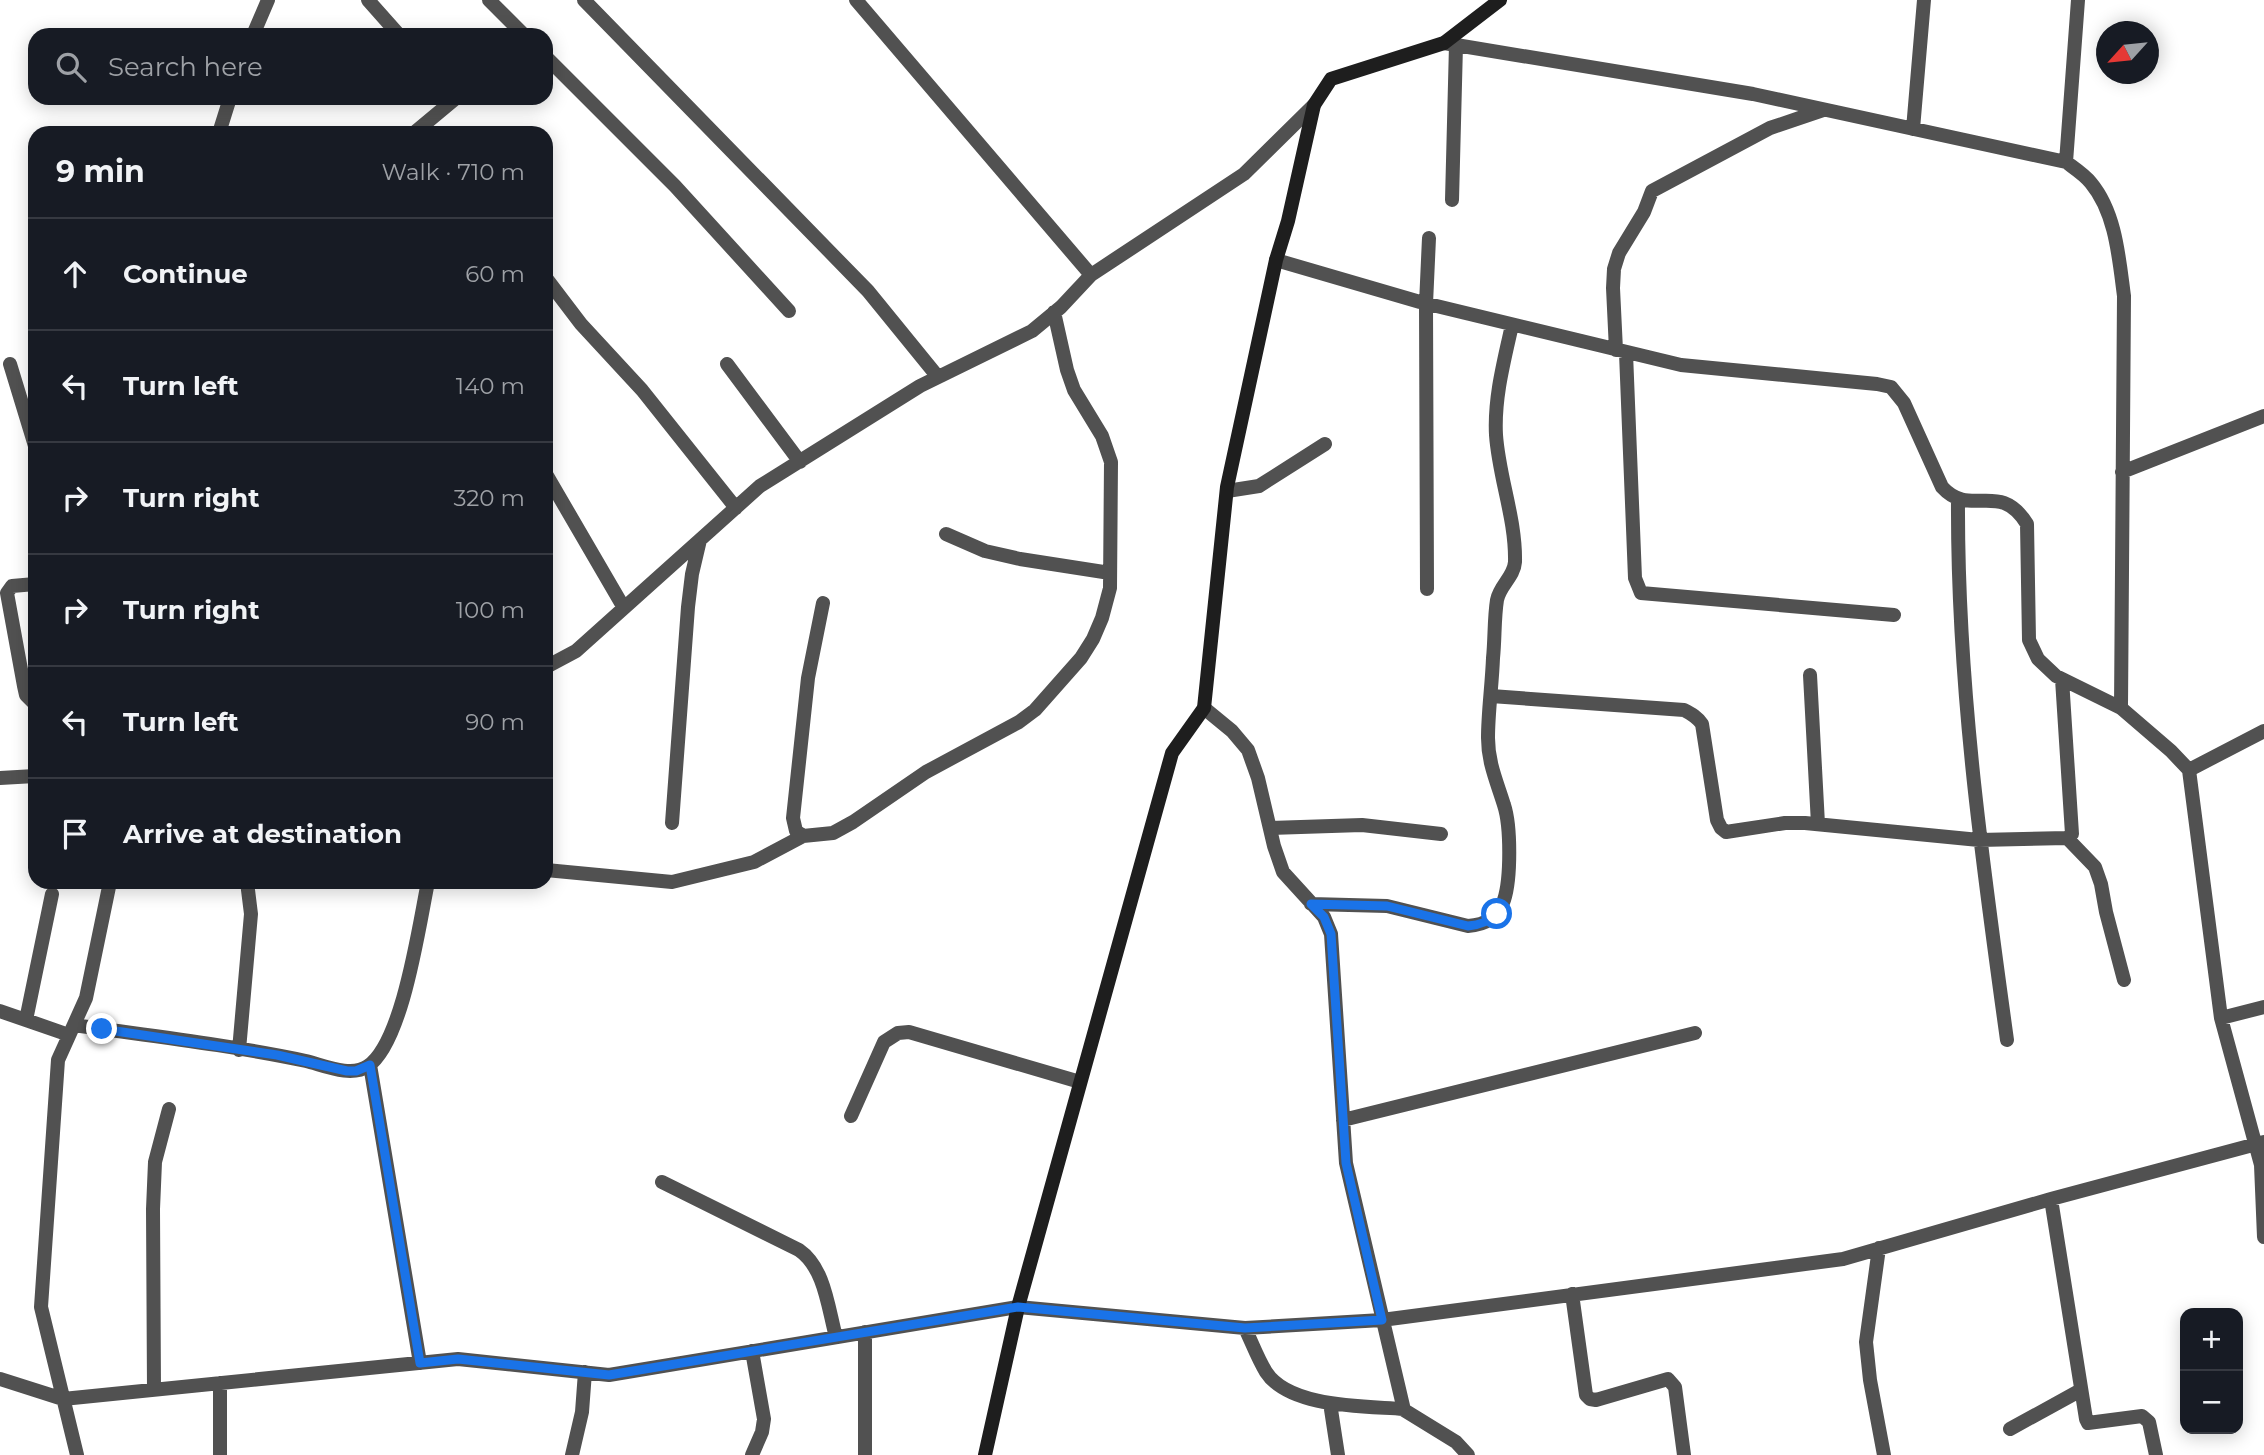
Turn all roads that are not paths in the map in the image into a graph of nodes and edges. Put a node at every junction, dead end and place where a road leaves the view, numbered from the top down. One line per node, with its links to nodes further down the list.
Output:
1 (268, 0): 9 (street)
2 (368, 0): 10 (street)
3 (489, 0): 11 (street)
4 (584, 0): 34 (street)
5 (856, 0): 25 (street)
6 (1500, 0): 12 (street)
7 (1924, 0): 20 (street)
8 (2078, 0): 21 (street)
9 (256, 28)
10 (393, 28)
11 (517, 28)
12 (1450, 44): 16 (street); 17 (street); 22 (street)
13 (553, 64): 28 (street)
14 (228, 105): 18 (street)
15 (448, 105): 19 (street)
16 (1314, 105): 24 (street); 25 (street)
17 (1824, 109): 20 (street); 31 (street)
18 (221, 126)
19 (422, 126)
20 (1913, 129): 21 (street)
21 (2066, 162): 39 (street)
22 (1452, 200)
23 (1429, 238): 27 (street)
24 (1276, 260): 27 (street); 41 (street)
25 (1091, 275): 29 (street)
26 (553, 287): 43 (street)
27 (1426, 304): 30 (street); 48 (street)
28 (789, 312)
29 (1054, 312): 34 (street); 46 (street)
30 (1512, 325): 31 (street); 55 (street)
31 (1621, 352): 42 (street); 51 (street)
32 (10, 364): 36 (street)
33 (727, 364): 38 (street)
34 (938, 377): 38 (street)
35 (2264, 416): 39 (street)
36 (28, 423)
37 (1325, 444): 41 (street)
38 (800, 462): 43 (street)
39 (2122, 472): 58 (street)
40 (553, 486): 50 (street)
41 (1227, 491): 57 (street)
42 (1958, 500): 54 (street); 69 (street)
43 (736, 508): 45 (street)
44 (946, 534): 46 (street)
45 (700, 540): 50 (street); 63 (street)
46 (1110, 573): 67 (street)
47 (28, 585): 56 (street)
48 (1427, 589)
49 (823, 603): 67 (street)
50 (624, 608): 52 (street)
51 (1894, 615)
52 (553, 663)
53 (1810, 675): 64 (street)
54 (2062, 679): 58 (street); 68 (street)
55 (1491, 696): 64 (street); 75 (street)
56 (28, 697)
57 (1204, 708): 65 (street); 86 (street)
58 (2120, 708): 60 (street)
59 (2264, 731): 60 (street)
60 (2189, 770): 79 (street)
61 (28, 776): 62 (street)
62 (0, 778)
63 (672, 823)
64 (1818, 824): 69 (street)
65 (1270, 828): 66 (street); 75 (street)
66 (1441, 834)
67 (803, 836): 70 (street)
68 (2067, 838): 69 (street); 76 (street)
69 (1979, 840): 83 (street)
70 (553, 871)
71 (109, 889): 81 (street)
72 (248, 889): 84 (street)
73 (426, 889): 85 (street)
74 (52, 894): 80 (street)
75 (1311, 904): 89 (street)
76 (2124, 980)
77 (2264, 1007): 79 (street)
78 (0, 1011): 80 (street)
79 (2221, 1018): 90 (street)
80 (26, 1020): 81 (street)
81 (72, 1030): 84 (street); 108 (street)
82 (1695, 1033): 89 (street)
83 (2007, 1040)
84 (239, 1050): 85 (street)
85 (370, 1065): 102 (street)
86 (1080, 1083): 88 (street); 96 (street)
87 (169, 1109): 106 (street)
88 (851, 1116)
89 (1343, 1121): 97 (street)
90 (2260, 1143): 92 (street); 93 (street)
91 (662, 1182): 100 (street)
92 (2051, 1199): 94 (street); 107 (street)
93 (2264, 1237)
94 (1879, 1248): 95 (street); 121 (street)
95 (1572, 1294): 97 (street); 120 (street)
96 (1018, 1307): 98 (street); 99 (street); 117 (street)
97 (1382, 1320): 98 (street); 110 (street)
98 (1245, 1328): 109 (street)
99 (865, 1332): 100 (street); 116 (street)
100 (836, 1337): 101 (street)
101 (752, 1351): 103 (street); 115 (street)
102 (420, 1363): 103 (street); 105 (street)
103 (584, 1372): 114 (street)
104 (0, 1379): 108 (street)
105 (219, 1383): 106 (street); 113 (street)
106 (154, 1390): 108 (street)
107 (2081, 1390): 111 (street); 122 (street)
108 (63, 1399): 112 (street)
109 (1330, 1403): 110 (street); 118 (street)
110 (1403, 1409): 119 (street)
111 (2010, 1429)
112 (77, 1455)
113 (220, 1455)
114 (572, 1455)
115 (751, 1455)
116 (865, 1455)
117 (985, 1455)
118 (1338, 1455)
119 (1468, 1455)
120 (1684, 1455)
121 (1884, 1455)
122 (2155, 1455)

